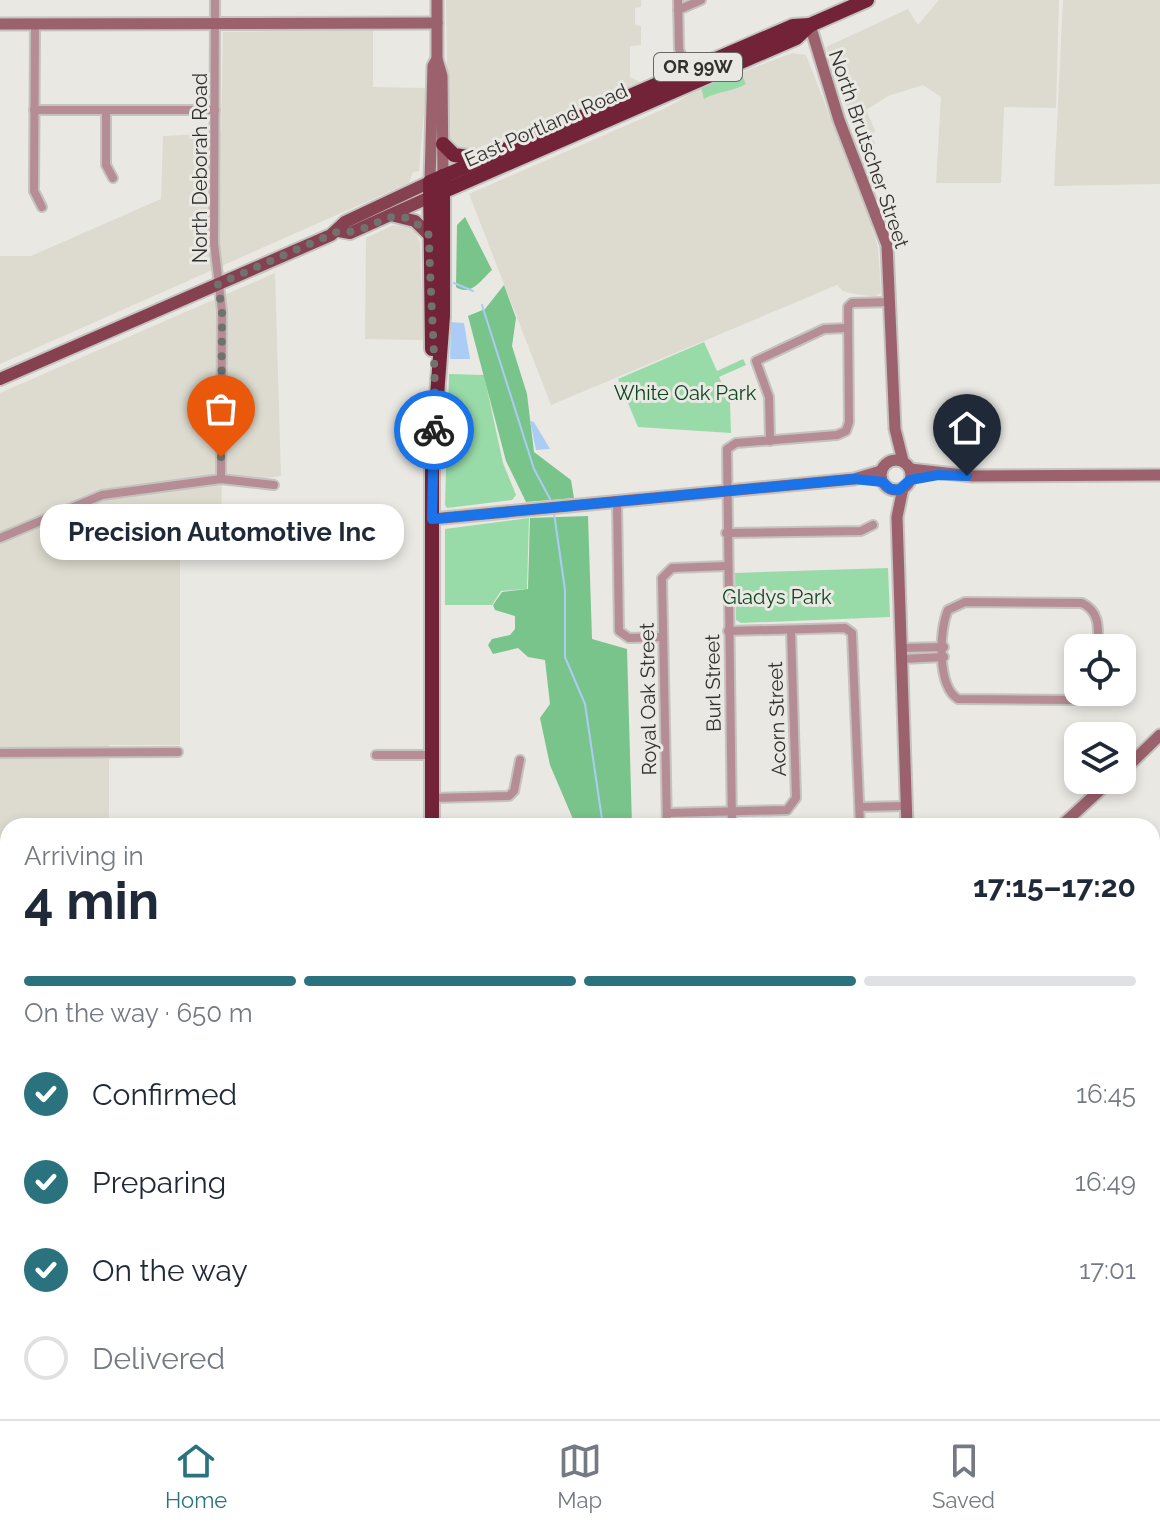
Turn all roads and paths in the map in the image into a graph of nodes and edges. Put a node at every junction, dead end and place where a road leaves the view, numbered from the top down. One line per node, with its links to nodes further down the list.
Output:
1 (215, 0): 9 (street, North Deborah Road)
2 (437, 0): 7 (street)
3 (678, 0): 6 (street)
4 (701, 0): 6 (street)
5 (867, 0): 11 (highway, East Portland Road / OR 99W)
6 (678, 10): 13 (street)
7 (437, 23): 9 (street); 12 (street)
8 (0, 24): 10 (street)
9 (215, 24): 10 (street); 16 (street, North Deborah Road)
10 (35, 25): 14 (street)
11 (810, 25): 13 (highway, East Portland Road / OR 99W); 21 (highway, East Portland Road / OR 99W); 27 (street, North Brutscher Street)
12 (437, 59): 17 (street); 20 (street)
13 (687, 71): 18 (highway, East Portland Road / OR 99W)
14 (34, 110): 15 (street); 22 (street)
15 (106, 110): 16 (street); 19 (street)
16 (215, 110): 26 (street, North Deborah Road)
17 (443, 144): 18 (highway); 20 (street)
18 (481, 159): 20 (highway, East Portland Road / OR 99W)
19 (113, 178)
20 (436, 179): 21 (highway); 24 (main road, East Portland Road / OR 99W)
21 (436, 195): 23 (main road, East Portland Road / OR 99W); 25 (highway); 30 (highway)
22 (42, 207)
23 (391, 215): 24 (main road, East Portland Road / OR 99W); 25 (main road)
24 (339, 231): 26 (main road, East Portland Road / OR 99W)
25 (429, 235): 29 (highway)
26 (218, 284): 31 (main road, East Portland Road / OR 99W); 36 (street, North Deborah Road)
27 (890, 302): 28 (street); 34 (street, North Brutscher Street)
28 (846, 328): 33 (street); 33 (street)
29 (432, 333): 30 (highway); 32 (highway)
30 (441, 357): 32 (highway)
31 (0, 379)
32 (437, 379): 40 (highway)
33 (770, 441): 38 (street, Burl Street)
34 (896, 475): 35 (street); 38 (street); 50 (street, North Brutscher Street)
35 (1160, 475)
36 (221, 479): 37 (street); 43 (street)
37 (274, 485)
38 (726, 491): 39 (street); 42 (street, Burl Street)
39 (617, 502): 40 (street); 48 (street)
40 (432, 519): 56 (highway)
41 (873, 525): 42 (street)
42 (726, 533): 44 (street, Burl Street)
43 (0, 538)
44 (727, 566): 46 (street, Burl Street); 48 (street, Royal Oak Street)
45 (791, 630): 46 (street); 62 (street); 63 (street, Acorn Street)
46 (728, 631): 63 (street, Burl Street)
47 (1098, 634): 49 (street)
48 (663, 637): 64 (street, Royal Oak Street)
49 (944, 652): 50 (street); 51 (street)
50 (902, 654): 61 (street, North Brutscher Street)
51 (1064, 700)
52 (1160, 735): 57 (street)
53 (178, 752): 54 (street)
54 (0, 753)
55 (376, 755): 56 (street)
56 (432, 755): 60 (highway)
57 (1136, 758)
58 (520, 760): 60 (street)
59 (1096, 794): 70 (street); 71 (street)
60 (432, 798): 65 (highway)
61 (906, 806): 62 (street); 69 (street, North Brutscher Street)
62 (860, 807): 68 (street)
63 (732, 811): 64 (street); 67 (street, Burl Street)
64 (667, 813): 66 (street, Royal Oak Street)
65 (432, 818)
66 (667, 818)
67 (732, 818)
68 (860, 818)
69 (907, 818)
70 (1070, 818)
71 (1079, 818)

